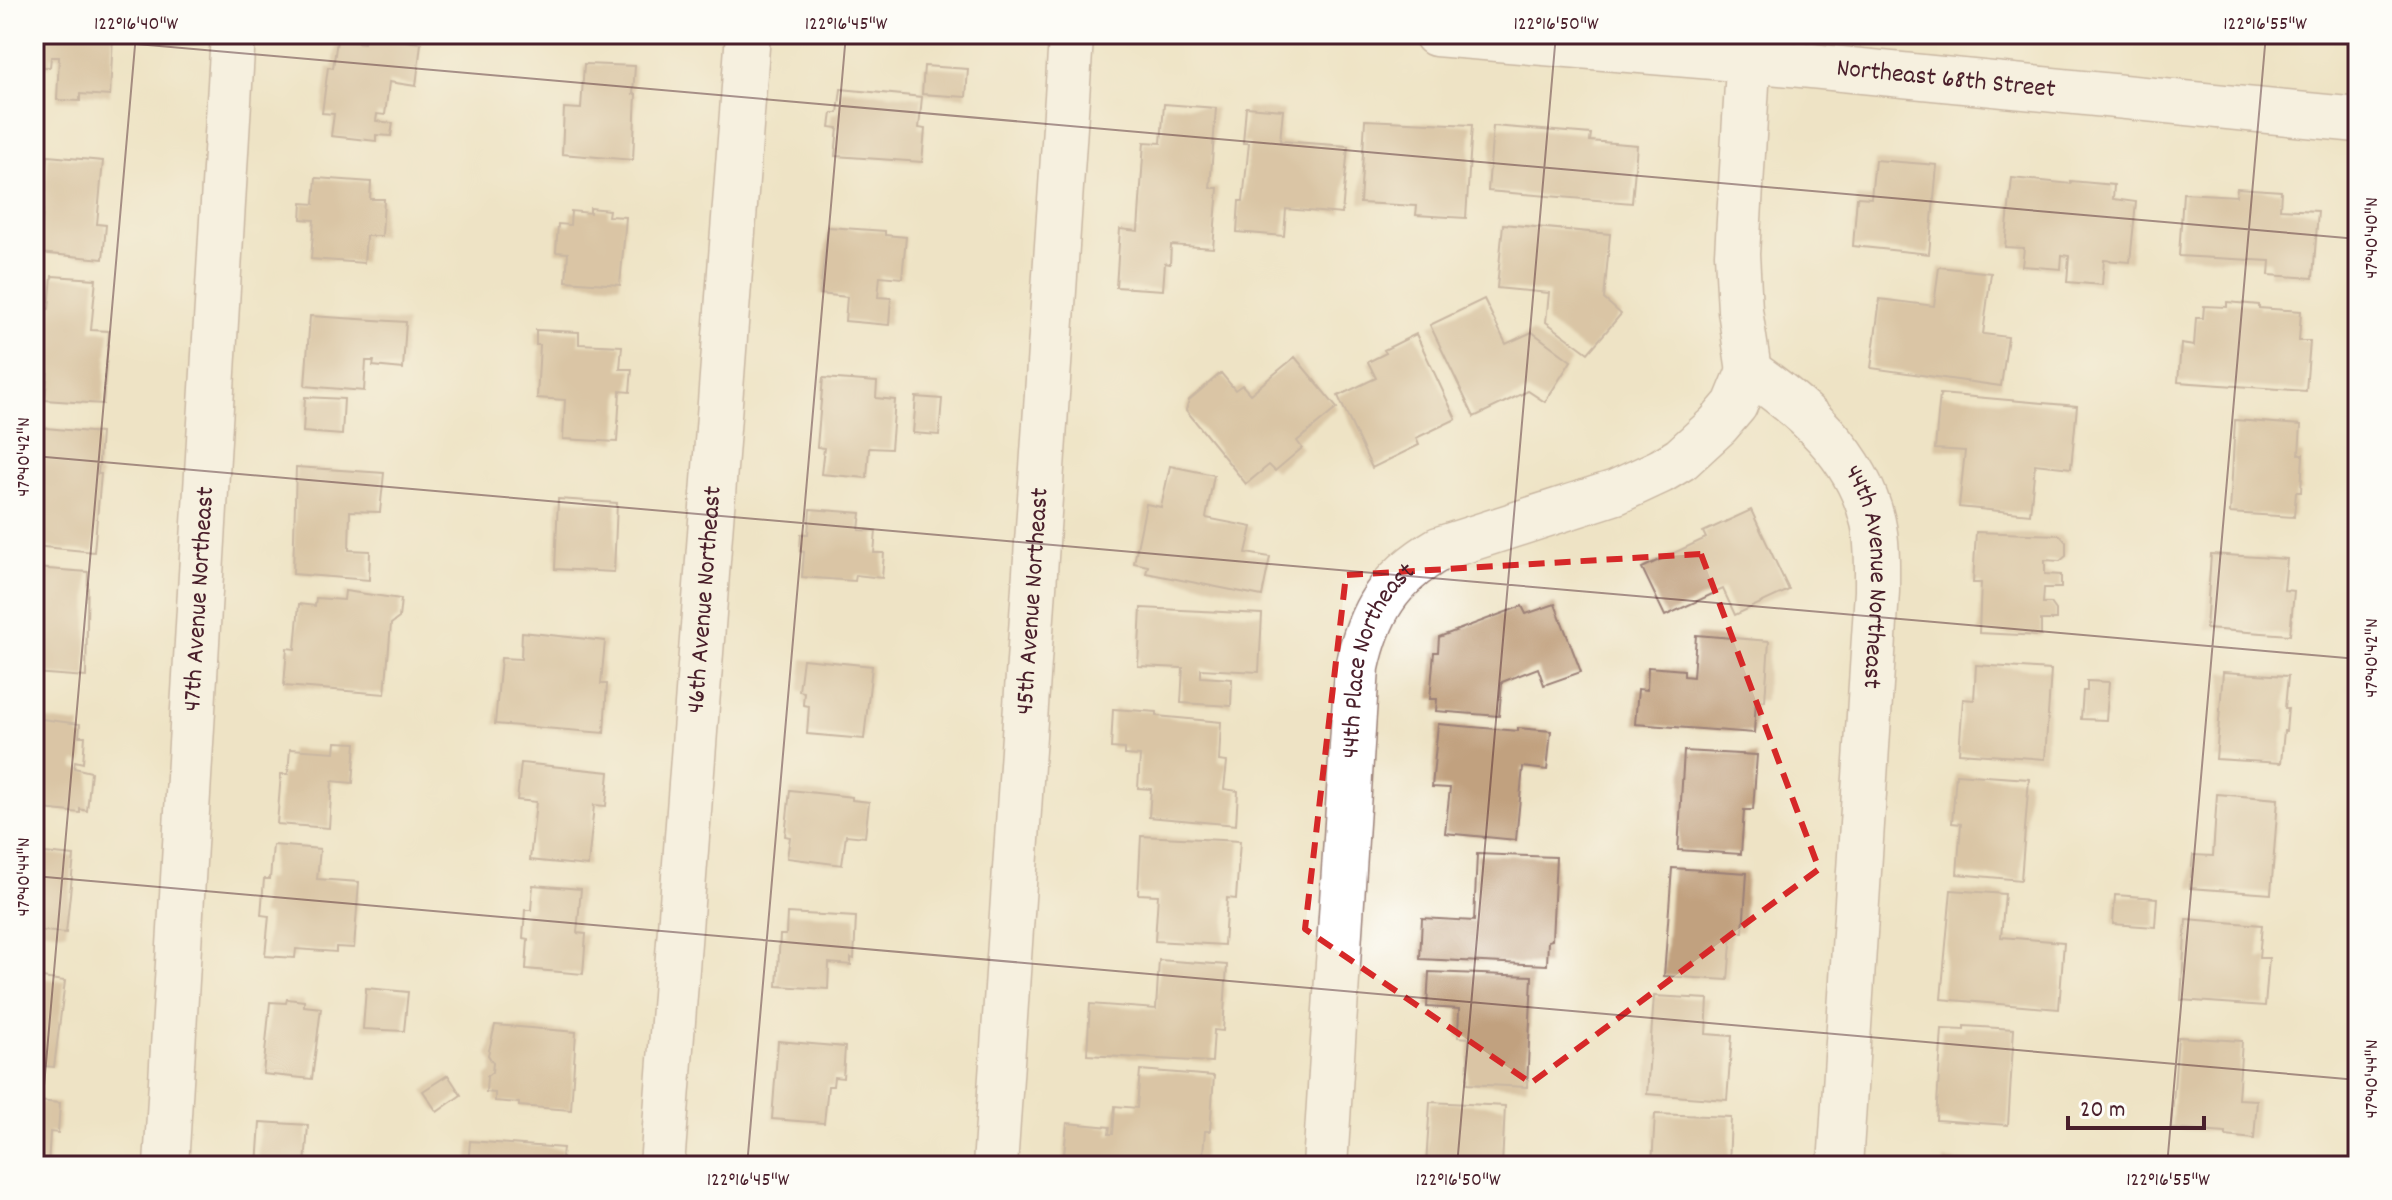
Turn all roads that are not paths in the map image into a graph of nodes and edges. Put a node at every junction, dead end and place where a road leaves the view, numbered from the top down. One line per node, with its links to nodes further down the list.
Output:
1 (233, 34): 8 (street, 47th Avenue Northeast)
2 (748, 34): 9 (street, 46th Avenue Northeast)
3 (1436, 34): 5 (street, Northeast 68th Street)
4 (1073, 35): 10 (street, 45th Avenue Northeast)
5 (1750, 47): 6 (street, Northeast 68th Street); 7 (street)
6 (2358, 120)
7 (1749, 371): 11 (street, 44th Place Northeast); 12 (street, 44th Avenue Northeast)
8 (166, 1166)
9 (662, 1166)
10 (995, 1166)
11 (1325, 1166)
12 (1840, 1166)

